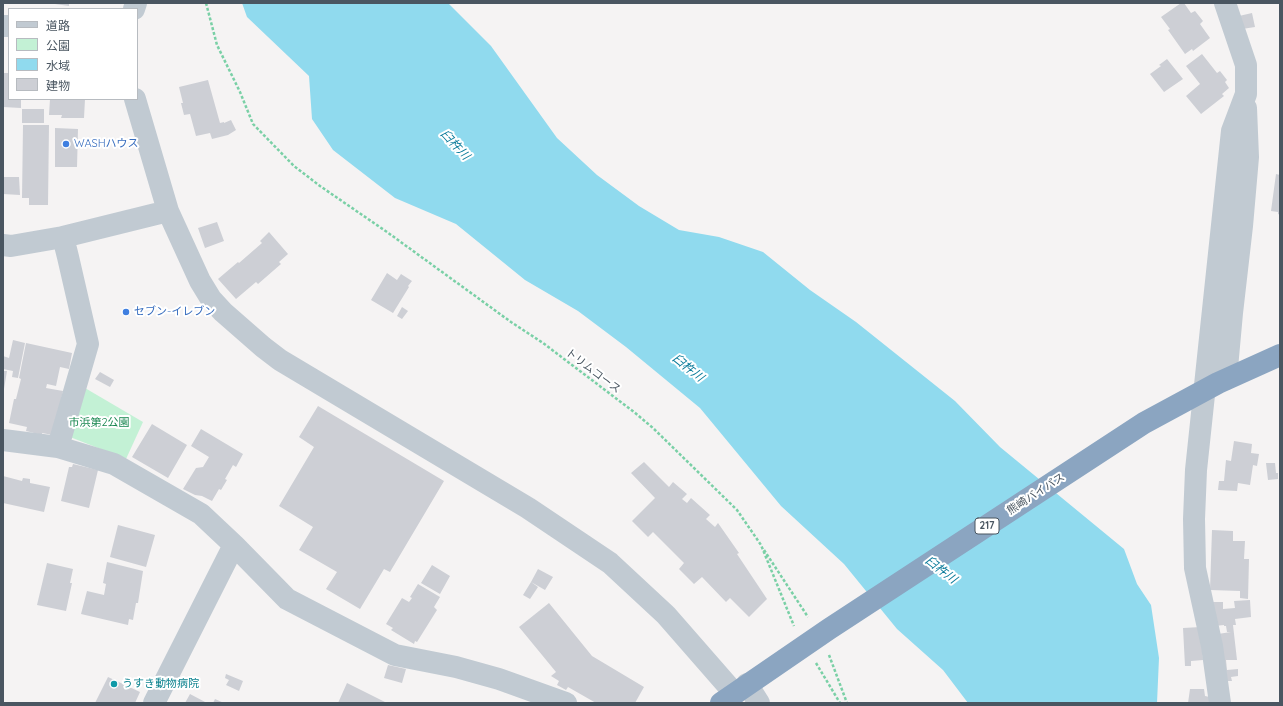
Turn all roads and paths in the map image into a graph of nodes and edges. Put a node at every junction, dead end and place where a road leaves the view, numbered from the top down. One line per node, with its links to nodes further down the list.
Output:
1 (206, 3): 13 (path, トリムコース)
2 (1225, 3): 3 (street)
3 (1246, 94): 9 (street); 24 (street)
4 (135, 100): 5 (street)
5 (168, 211): 6 (street); 18 (street)
6 (63, 236): 7 (street); 11 (street)
7 (3, 245)
8 (1280, 355): 9 (highway, 熊崎バイパス / 217)
9 (1222, 381): 15 (highway, 熊崎バイパス / 217)
10 (3, 440): 11 (street)
11 (58, 446): 12 (street)
12 (234, 545): 19 (street); 20 (street)
13 (761, 545): 14 (path, トリムコース); 15 (path)
14 (794, 626)
15 (820, 626): 18 (highway, 熊崎バイパス / 217)
16 (827, 651): 23 (path)
17 (816, 663): 22 (path)
18 (735, 694): 21 (street)
19 (154, 703)
20 (566, 703)
21 (759, 703)
22 (840, 703)
23 (847, 703)
24 (1220, 703)

